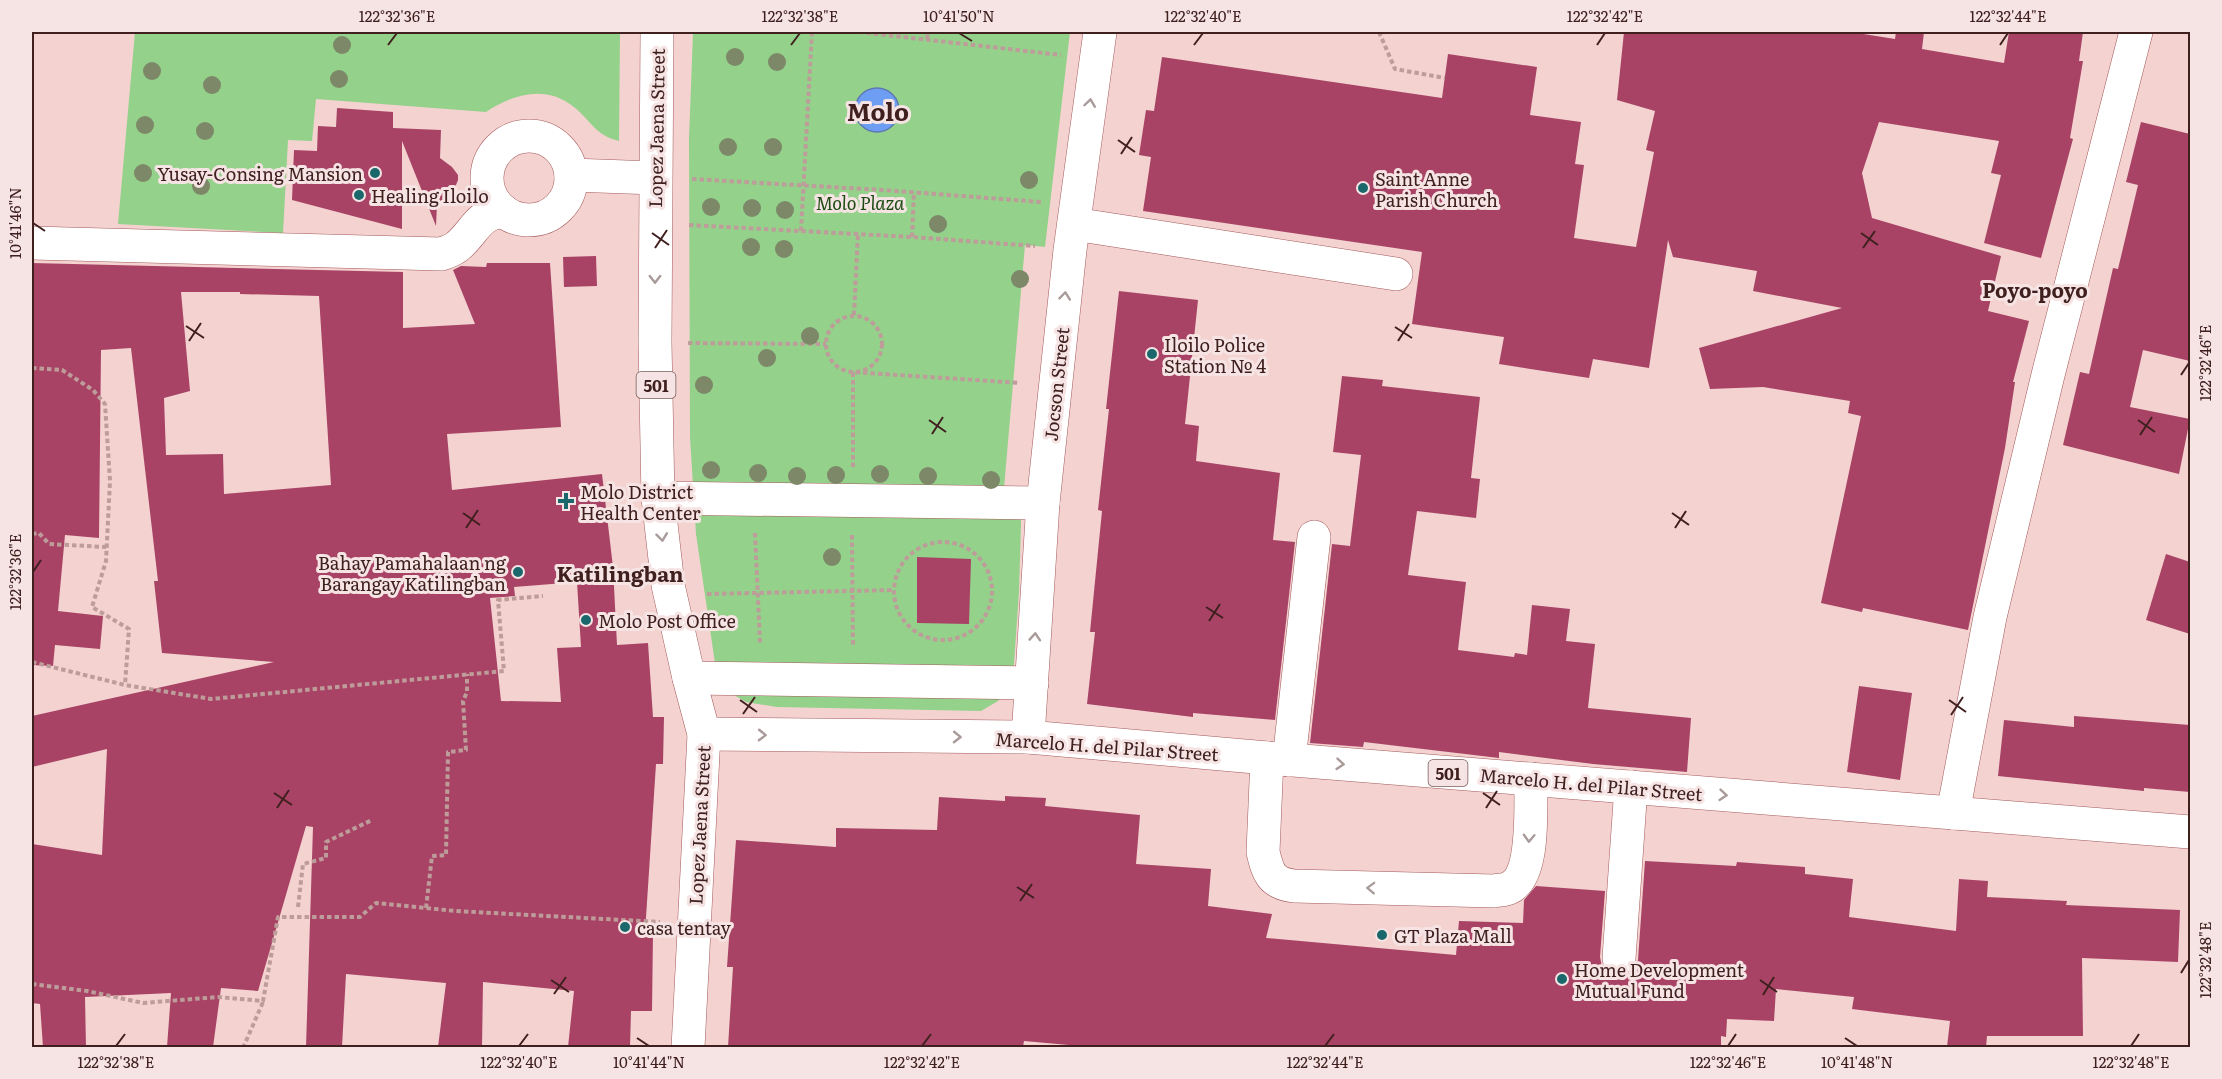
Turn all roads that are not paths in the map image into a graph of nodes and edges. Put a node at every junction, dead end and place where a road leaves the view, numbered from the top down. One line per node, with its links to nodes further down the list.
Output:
1 (657, 32): 5 (main road, Lopez Jaena Street / 501)
2 (1100, 32): 7 (main road, Jocson Street, one-way to 2)
3 (2136, 32): 20 (main road)
4 (571, 175): 5 (main road); 6 (main road); 6 (main road)
5 (655, 178): 10 (main road, Lopez Jaena Street / 501, one-way to 10)
6 (503, 211): 8 (main road)
7 (1074, 226): 9 (main road); 11 (main road, Jocson Street, one-way to 7)
8 (32, 243)
9 (1396, 274)
10 (658, 498): 11 (main road); 13 (main road, Lopez Jaena Street / 501, one-way to 13)
11 (1043, 503): 14 (main road, Jocson Street, one-way to 11)
12 (1314, 537): 17 (main road)
13 (688, 678): 14 (main road); 15 (main road, Lopez Jaena Street / 501)
14 (1032, 683): 16 (main road, Jocson Street)
15 (704, 734): 16 (main road, Marcelo H. del Pilar Street / 501, one-way to 16); 23 (main road, Lopez Jaena Street)
16 (1028, 737): 17 (main road, Marcelo H. del Pilar Street / 501)
17 (1278, 759): 18 (main road, Marcelo H. del Pilar Street / 501, one-way to 18); 18 (main road, one-way to 17)
18 (1531, 779): 19 (main road, Marcelo H. del Pilar Street / 501)
19 (1630, 787): 20 (main road, Marcelo H. del Pilar Street / 501, one-way to 20); 22 (main road)
20 (1953, 813): 21 (main road, Marcelo H. del Pilar Street / 501)
21 (2190, 832)
22 (1619, 958)
23 (688, 1047)

